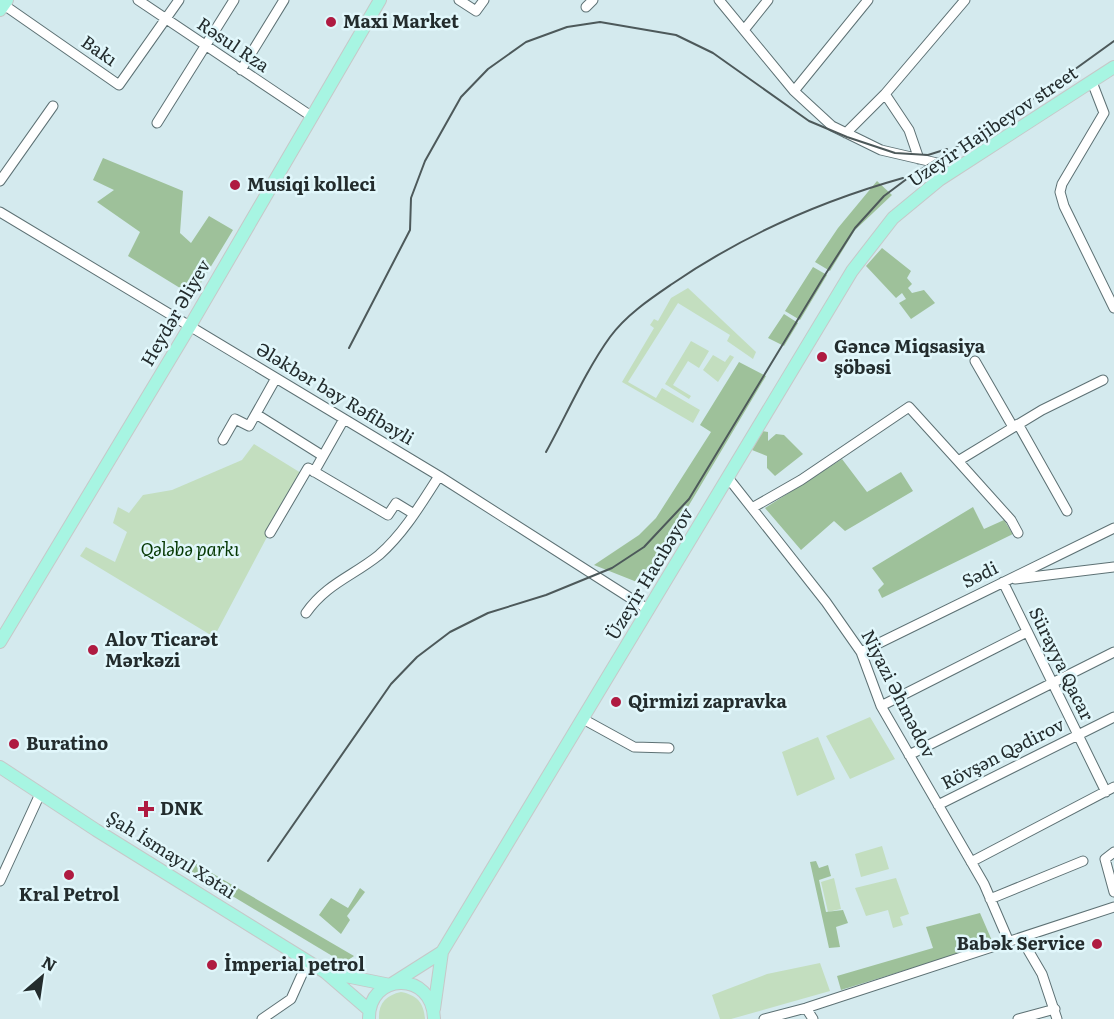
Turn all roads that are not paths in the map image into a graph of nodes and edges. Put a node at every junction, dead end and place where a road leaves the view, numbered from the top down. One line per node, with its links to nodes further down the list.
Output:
1 (138, 0): 13 (street, Rəsul Rza)
2 (179, 0): 13 (street, Bakı)
3 (234, 0): 15 (street)
4 (284, 0): 17 (street)
5 (380, 0): 22 (main road, Heydər Əliyev)
6 (459, 0): 7 (street)
7 (484, 0)
8 (719, 0): 14 (street)
9 (768, 0): 14 (street)
10 (868, 0): 19 (street)
11 (964, 0): 20 (street)
12 (4, 5): 13 (street, Bakı)
13 (166, 20): 15 (street, Rəsul Rza)
14 (744, 30): 19 (street)
15 (205, 46): 17 (street, Rəsul Rza); 23 (street)
16 (1114, 67): 18 (main road, Uzeyir Hajibeyov street)
17 (241, 70): 22 (street, Rəsul Rza)
18 (1092, 82): 26 (main road, Uzeyir Hajibeyov street); 29 (street)
19 (794, 91): 24 (street)
20 (885, 94): 24 (street); 25 (street)
21 (53, 106): 27 (street)
22 (311, 116): 30 (main road, Heydər Əliyev)
23 (158, 123)
24 (846, 134): 25 (street)
25 (919, 159): 26 (street)
26 (947, 175): 42 (main road, Üzeyir Hacıbəyov)
27 (0, 181)
28 (0, 212): 30 (street, Ələkbər bəy Rəfibəyli)
29 (1114, 308)
30 (190, 326): 32 (street, Ələkbər bəy Rəfibəyli); 54 (main road, Heydər Əliyev)
31 (975, 361): 36 (street)
32 (276, 378): 34 (street); 35 (street, Ələkbər bəy Rəfibəyli)
33 (1103, 380): 36 (street)
34 (256, 414): 37 (street); 38 (street)
35 (344, 419): 38 (street); 41 (street, Ələkbər bəy Rəfibəyli)
36 (1016, 426): 39 (street); 44 (street)
37 (223, 440)
38 (323, 456): 40 (street)
39 (958, 462): 43 (street); 48 (street)
40 (314, 472): 45 (street); 47 (street)
41 (439, 476): 45 (street); 51 (street, Ələkbər bəy Rəfibəyli)
42 (729, 479): 43 (street, Niyazi Əhmədov); 51 (main road, Üzeyir Hacıbəyov)
43 (752, 508): 55 (street, Niyazi Əhmədov)
44 (1067, 511)
45 (414, 514): 52 (street)
46 (1114, 528): 50 (street, Sədi)
47 (270, 533)
48 (1018, 534)
49 (1114, 567): 50 (street)
50 (1005, 581): 53 (street, Sürayya Qacar); 55 (street, Sədi)
51 (649, 610): 60 (main road, Üzeyir Hacıbəyov)
52 (306, 613)
53 (1027, 632): 57 (street, Sürayya Qacar); 58 (street)
54 (0, 642)
55 (861, 652): 58 (street, Niyazi Əhmədov)
56 (1114, 652): 57 (street)
57 (1052, 684): 61 (street, Sürayya Qacar); 63 (street)
58 (881, 706): 63 (street, Niyazi Əhmədov)
59 (1114, 717): 61 (street, Rövşən Qədirov)
60 (584, 719): 62 (street); 77 (main road, Üzeyir Hacıbəyov)
61 (1077, 736): 65 (street, Sürayya Qacar); 67 (street, Rövşən Qədirov)
62 (669, 748)
63 (909, 755): 67 (street, Niyazi Əhmədov)
64 (0, 767): 66 (main road, Şah İsmayıl Xətai)
65 (1110, 789): 70 (street)
66 (40, 795): 71 (street); 78 (main road, Şah İsmayıl Xətai)
67 (938, 805): 70 (street, Niyazi Əhmədov)
68 (1114, 852): 72 (street)
69 (1083, 861): 73 (street)
70 (971, 862): 73 (street, Niyazi Əhmədov)
71 (0, 881)
72 (1114, 892)
73 (990, 899): 76 (street, Niyazi Əhmədov)
74 (1114, 907): 75 (street)
75 (1021, 938): 76 (street); 83 (street)
76 (1009, 942): 81 (street)
77 (442, 952): 80 (main road); 82 (main road)
78 (308, 961): 79 (main road, Şah İsmayıl Xətai); 85 (street)
79 (325, 972): 80 (main road); 84 (main road)
80 (390, 985): 82 (main road); 84 (main road)
81 (806, 1008): 86 (street); 87 (street)
82 (434, 1014)
83 (1056, 1014): 88 (street)
84 (369, 1015)
85 (262, 1019)
86 (764, 1019)
87 (813, 1019)
88 (1018, 1019)

